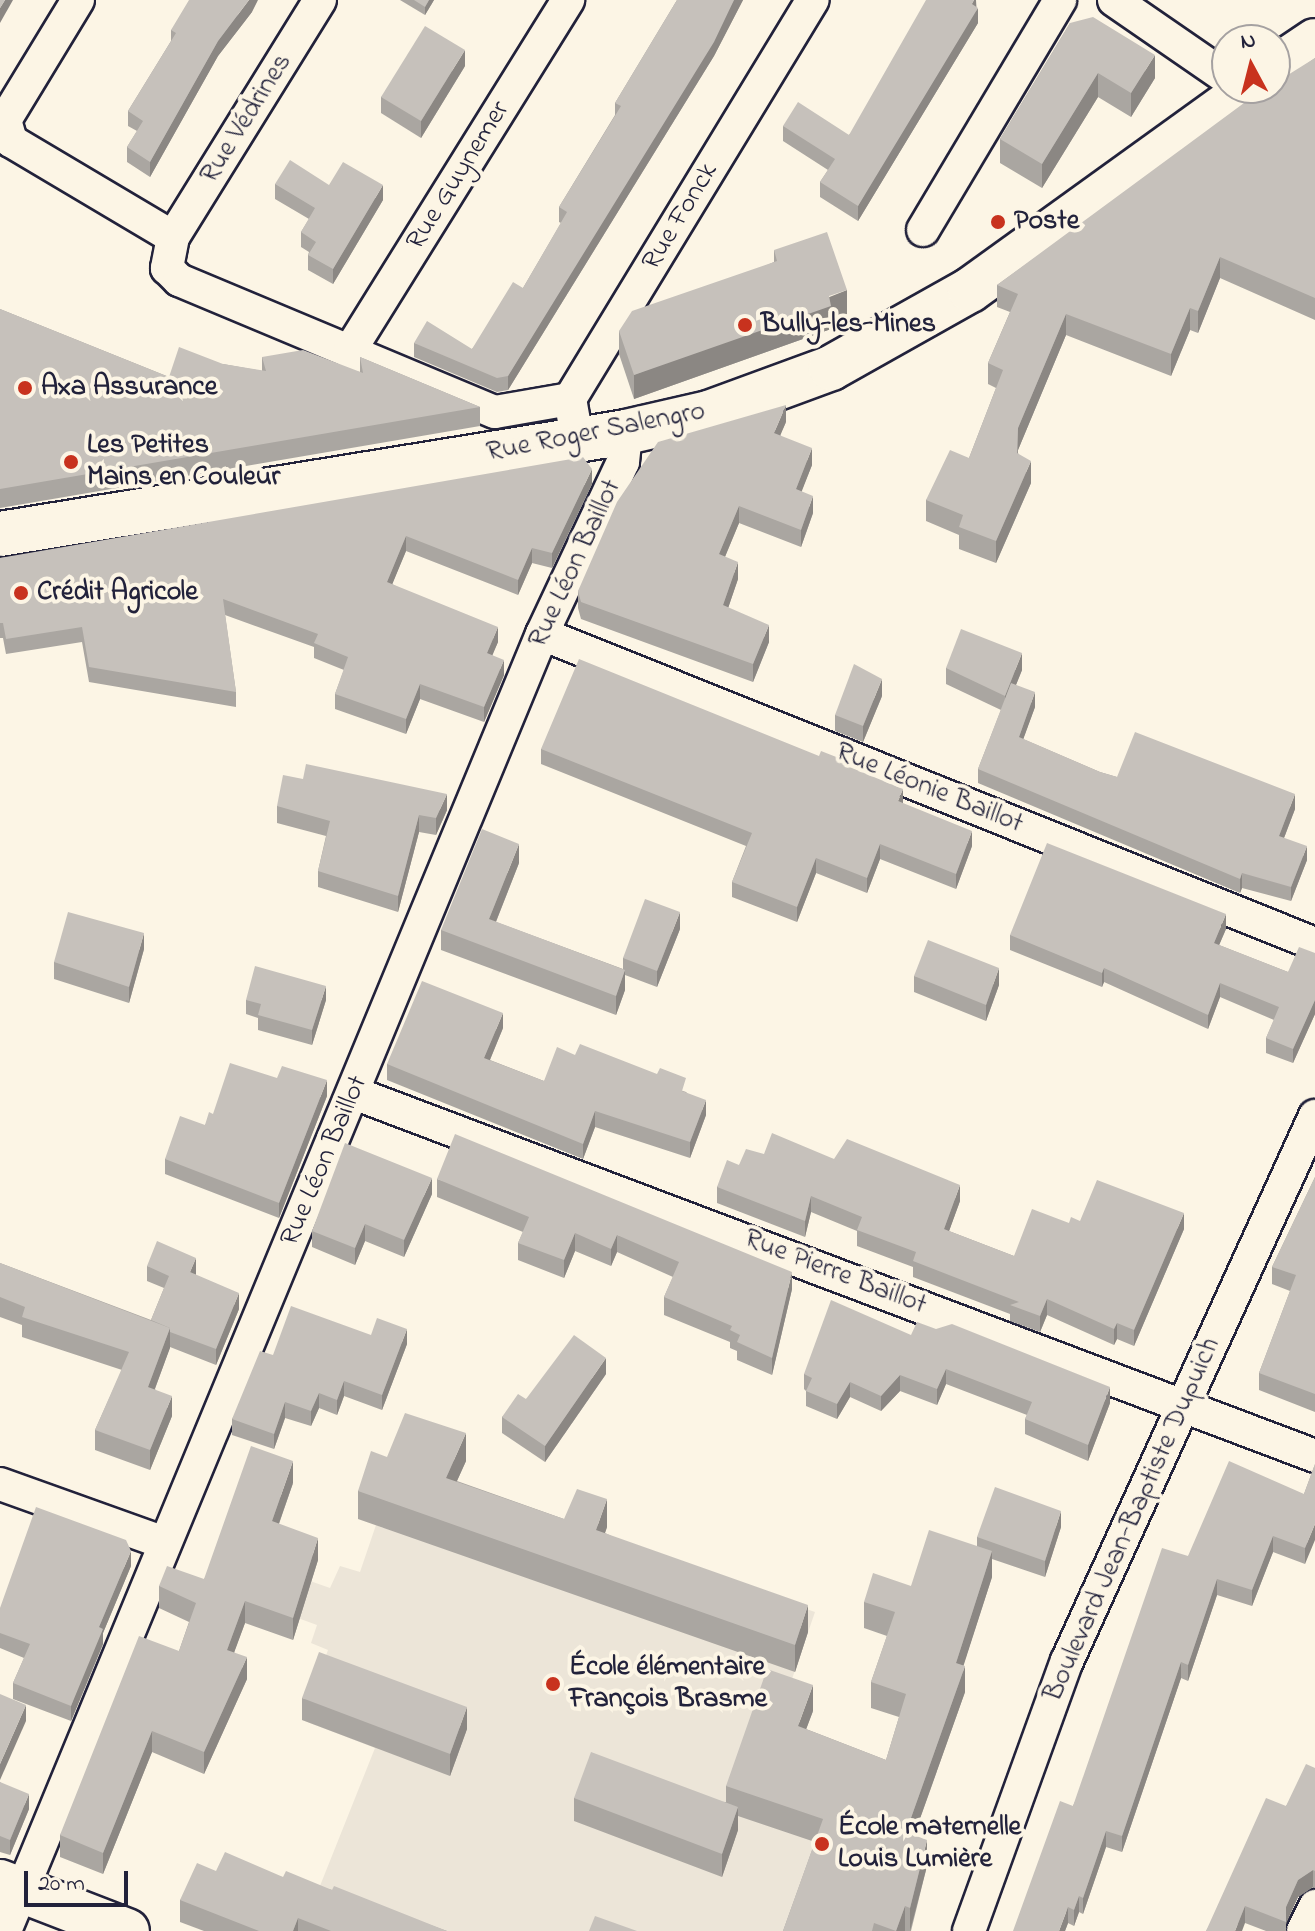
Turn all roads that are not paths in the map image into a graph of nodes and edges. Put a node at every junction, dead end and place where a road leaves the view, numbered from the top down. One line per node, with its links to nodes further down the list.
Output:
1 (78, 0): 12 (street)
2 (320, 0): 12 (street, Rue Védrines)
3 (568, 0): 13 (street, Rue Guynemer)
4 (813, 0): 14 (street, Rue Fonck)
5 (1060, 0): 11 (street)
6 (1114, 0): 9 (street)
7 (1315, 41): 8 (street, Rue Roger Salengro)
8 (1291, 56)
9 (1211, 61)
10 (1218, 104): 15 (street, Rue Roger Salengro)
11 (923, 230)
12 (173, 237): 13 (street)
13 (349, 352): 14 (street)
14 (574, 420): 15 (street, Rue Roger Salengro); 16 (street, Rue Roger Salengro)
15 (626, 432): 17 (street, Rue Léon Baillot)
16 (0, 534)
17 (542, 634): 18 (street, Rue Léonie Baillot); 19 (street, Rue Léon Baillot)
18 (1315, 944)
19 (354, 1093): 21 (street, Rue Pierre Baillot); 24 (street, Rue Léon Baillot)
20 (1315, 1116): 21 (street, Boulevard Jean-Baptiste Dupuich)
21 (1184, 1404): 22 (street, Rue Pierre Baillot); 29 (street, Boulevard Jean-Baptiste Dupuich)
22 (1315, 1456)
23 (0, 1484): 24 (street)
24 (165, 1543): 25 (street, Rue Léon Baillot)
25 (11, 1886): 27 (street, Rue Léon Baillot); 28 (street)
26 (1315, 1906): 30 (street)
27 (5, 1931)
28 (127, 1931)
29 (969, 1931)
30 (1303, 1931)

